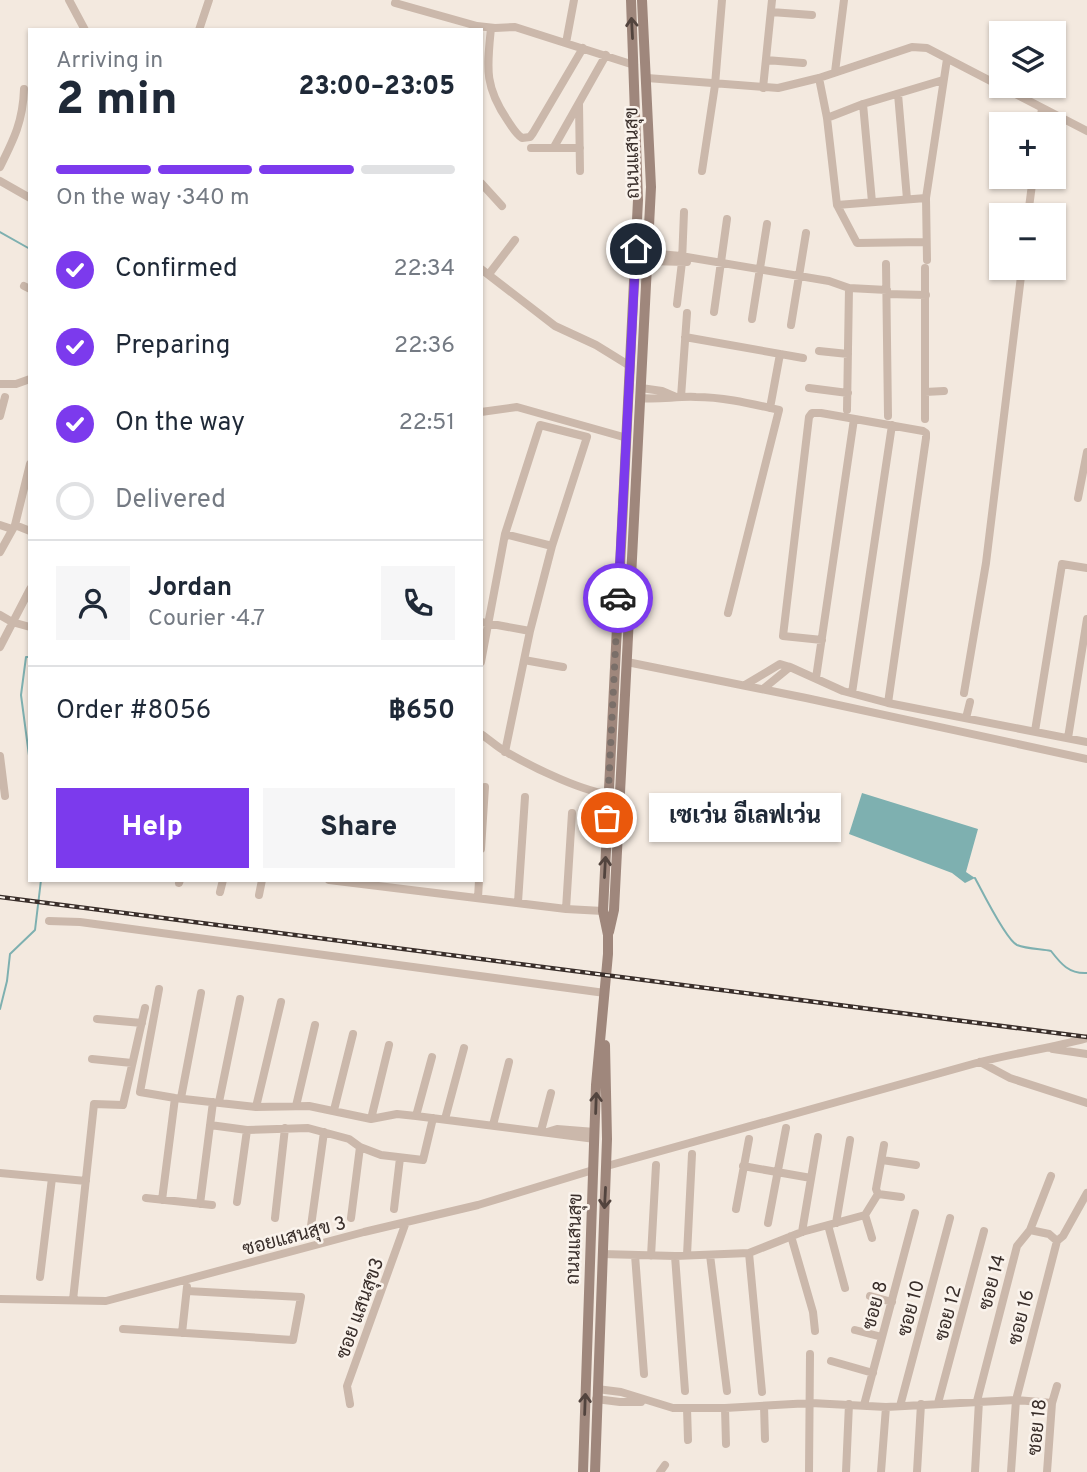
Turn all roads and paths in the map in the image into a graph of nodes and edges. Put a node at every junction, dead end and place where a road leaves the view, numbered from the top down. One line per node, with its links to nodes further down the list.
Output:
1 (69, 0): 13 (street)
2 (209, 0): 14 (street)
3 (574, 0): 16 (street)
4 (631, 0): 22 (main road, ถนนแสนสุข, one-way to 4)
5 (642, 0): 24 (main road, ถนนแสนสุข)
6 (722, 0): 27 (street)
7 (772, 0): 11 (street)
8 (844, 0): 23 (street)
9 (395, 2): 10 (street)
10 (415, 4): 15 (street)
11 (771, 12): 12 (street); 20 (street)
12 (812, 15)
13 (84, 28)
14 (200, 28)
15 (491, 28): 16 (street); 17 (street)
16 (566, 43): 17 (street)
17 (583, 48): 18 (street)
18 (606, 55): 22 (street); 31 (street)
19 (947, 59): 23 (street); 26 (street); 33 (street)
20 (766, 60): 21 (street); 28 (street)
21 (803, 63)
22 (634, 65): 78 (main road, ถนนแสนสุข)
23 (835, 72): 25 (street)
24 (647, 78): 27 (street); 57 (main road, ถนนแสนสุข)
25 (819, 78): 28 (street); 35 (street)
26 (943, 80): 30 (street); 46 (street)
27 (715, 85): 28 (street); 42 (street)
28 (763, 88)
29 (24, 89): 40 (street)
30 (898, 94): 32 (street); 47 (street)
31 (579, 102): 37 (street); 39 (street)
32 (863, 104): 35 (street); 48 (street)
33 (1042, 108): 34 (street); 36 (street)
34 (1042, 112)
35 (827, 118): 49 (street)
36 (1087, 131)
37 (554, 147): 38 (street); 39 (street)
38 (531, 148)
39 (580, 148): 41 (street)
40 (0, 167)
41 (580, 171)
42 (702, 171)
43 (0, 181): 45 (street)
44 (483, 185): 50 (street)
45 (28, 197)
46 (926, 198): 47 (street); 56 (street)
47 (907, 199): 48 (street)
48 (872, 202): 49 (street)
49 (837, 205): 56 (street)
50 (502, 206)
51 (684, 212): 58 (street)
52 (727, 219): 59 (street)
53 (767, 224): 61 (street)
54 (806, 233): 63 (street)
55 (514, 240): 62 (street)
56 (925, 242): 67 (street)
57 (648, 257): 58 (street); 85 (main road, ถนนแสนสุข)
58 (682, 259): 59 (street); 68 (street)
59 (722, 264): 61 (street); 69 (street)
60 (886, 264): 66 (street)
61 (761, 271): 63 (street); 71 (street)
62 (485, 272): 78 (street)
63 (800, 277): 65 (street); 72 (street)
64 (1021, 280): 128 (street)
65 (849, 288): 66 (street); 76 (street)
66 (887, 292): 67 (street); 93 (street)
67 (926, 295): 84 (street)
68 (677, 303)
69 (714, 312)
70 (687, 313): 73 (street)
71 (752, 319)
72 (791, 325)
73 (685, 337): 75 (street); 88 (street)
74 (819, 351): 76 (street)
75 (780, 354): 77 (street); 89 (street)
76 (848, 354): 86 (street)
77 (803, 358)
78 (630, 366): 83 (main road, ถนนแสนสุข)
79 (28, 380): 80 (street)
80 (0, 384)
81 (809, 388): 86 (street)
82 (944, 391): 84 (street)
83 (628, 392): 85 (main road); 97 (main road, ถนนแสนสุข)
84 (925, 392): 95 (street)
85 (640, 393): 88 (street); 121 (main road, ถนนแสนสุข)
86 (848, 393): 90 (street)
87 (5, 397): 92 (street)
88 (678, 397): 89 (street)
89 (770, 408): 110 (street)
90 (848, 411)
91 (483, 412): 97 (street)
92 (0, 416)
93 (888, 416)
94 (854, 419): 96 (street); 117 (street); 117 (street)
95 (925, 419)
96 (892, 425): 127 (street); 130 (street)
97 (627, 439): 140 (main road, ถนนแสนสุข)
98 (1087, 452): 99 (street)
99 (1085, 478): 101 (street)
100 (27, 488): 103 (street)
101 (1078, 498)
102 (0, 525): 103 (street)
103 (14, 527): 104 (street); 107 (street)
104 (28, 530)
105 (505, 534): 106 (street); 106 (street); 114 (street)
106 (552, 546): 116 (street)
107 (0, 552)
108 (1087, 569): 132 (street)
109 (28, 593): 113 (street)
110 (728, 613)
111 (0, 615): 113 (street)
112 (1087, 619): 134 (street)
113 (12, 622): 115 (street); 119 (street)
114 (485, 622): 116 (street); 118 (street)
115 (28, 626)
116 (530, 631): 120 (street)
117 (822, 640): 124 (street)
118 (483, 642)
119 (0, 647)
120 (524, 660): 122 (street); 136 (street)
121 (627, 662): 125 (street); 140 (main road, ถนนแสนสุข)
122 (563, 667)
123 (790, 667): 124 (street); 125 (street); 126 (street)
124 (816, 678): 127 (street)
125 (745, 685): 126 (street)
126 (764, 689): 138 (street)
127 (852, 693): 130 (street)
128 (964, 694)
129 (970, 702): 131 (street)
130 (888, 703): 131 (street)
131 (966, 718): 132 (street)
132 (1035, 732): 134 (street)
133 (483, 736): 136 (street)
134 (1068, 738): 135 (street)
135 (1087, 742)
136 (505, 752): 140 (street)
137 (0, 756): 141 (street)
138 (1087, 759)
139 (485, 787): 144 (street)
140 (614, 795): 155 (main road, ถนนแสนสุข, one-way to 140); 157 (main road, ถนนแสนสุข)
141 (5, 796)
142 (525, 797): 153 (street)
143 (572, 813): 154 (street)
144 (483, 818)
145 (222, 882): 150 (street)
146 (262, 882): 151 (street)
147 (356, 882): 149 (street)
148 (479, 882): 152 (street)
149 (403, 885): 152 (street)
150 (220, 892)
151 (259, 895)
152 (478, 898): 153 (street)
153 (518, 902): 154 (street)
154 (566, 909): 155 (street)
155 (603, 911): 157 (main road, ถนนแสนสุข)
156 (49, 921): 160 (street)
157 (608, 934): 160 (main road, ถนนแสนสุข)
158 (159, 989): 180 (street)
159 (201, 993): 180 (street)
160 (605, 993): 163 (main road, ถนนแสนสุข)
161 (240, 999): 181 (street)
162 (281, 1002): 184 (street)
163 (603, 1007): 197 (main road, ถนนแสนสุข, one-way to 163); 199 (main road, ถนนแสนสุข)
164 (145, 1008): 166 (street)
165 (97, 1019): 166 (street)
166 (142, 1023): 178 (street)
167 (316, 1025): 183 (street)
168 (353, 1034): 185 (street)
169 (1087, 1038): 172 (street)
170 (389, 1045): 188 (street)
171 (464, 1048): 189 (street)
172 (1046, 1048): 173 (street); 177 (street)
173 (1087, 1054)
174 (432, 1058): 186 (street)
175 (92, 1059): 178 (street)
176 (509, 1062): 191 (street)
177 (980, 1062): 182 (street); 209 (street)
178 (132, 1063): 217 (street)
179 (551, 1093): 195 (street)
180 (178, 1098): 181 (street); 222 (street)
181 (216, 1102): 184 (street); 190 (street)
182 (1087, 1103)
183 (296, 1106): 184 (street); 185 (street)
184 (256, 1107)
185 (334, 1110): 188 (street)
186 (416, 1116): 187 (street); 188 (street)
187 (433, 1118): 189 (street); 205 (street)
188 (371, 1119)
189 (445, 1119): 191 (street)
190 (210, 1125): 194 (street); 224 (street)
191 (493, 1125): 195 (street)
192 (285, 1128): 194 (street); 196 (street); 230 (street)
193 (786, 1128): 212 (street)
194 (247, 1130): 223 (street)
195 (544, 1131): 197 (street)
196 (324, 1132): 203 (street); 236 (street)
197 (595, 1136): 199 (main road); 211 (main road, ถนนแสนสุข)
198 (818, 1137): 216 (street)
199 (607, 1139): 209 (main road, ถนนแสนสุข)
200 (748, 1139): 210 (street)
201 (850, 1140): 235 (street)
202 (884, 1145): 206 (street)
203 (360, 1147): 205 (street); 231 (street)
204 (692, 1154): 246 (street)
205 (400, 1158): 226 (street)
206 (882, 1160): 208 (street); 219 (street)
207 (656, 1165): 248 (street)
208 (916, 1165)
209 (607, 1166): 244 (main road, ถนนแสนสุข, one-way to 244)
210 (743, 1166): 212 (street); 227 (street)
211 (593, 1170): 233 (street, ซอยแสนสุข 3); 289 (main road, ถนนแสนสุข, one-way to 211)
212 (777, 1172): 216 (street); 234 (street)
213 (0, 1173): 215 (street)
214 (1051, 1177): 237 (street, ซอย 14)
215 (52, 1178): 217 (street); 250 (street)
216 (811, 1178): 239 (street)
217 (86, 1181): 256 (street)
218 (1087, 1193): 242 (street, ซอย 16)
219 (878, 1194): 220 (street); 229 (street)
220 (901, 1197)
221 (146, 1198): 222 (street)
222 (162, 1200): 224 (street)
223 (237, 1202)
224 (200, 1204): 225 (street)
225 (212, 1206)
226 (394, 1209)
227 (736, 1209)
228 (915, 1213): 257 (street, ซอย 8)
229 (865, 1216): 235 (street); 241 (street)
230 (275, 1217)
231 (351, 1218)
232 (950, 1218): 282 (street, ซอย 10)
233 (406, 1222): 251 (street, ซอยแสนสุข 3); 277 (street, ซอย แสนสุข3)
234 (768, 1223)
235 (832, 1224): 239 (street); 252 (street)
236 (311, 1226)
237 (1030, 1230): 242 (street); 272 (street, ซอย 14)
238 (984, 1231): 275 (street, ซอย 12)
239 (802, 1232): 240 (street)
240 (790, 1236): 243 (street); 260 (street)
241 (872, 1238)
242 (1057, 1241): 273 (street, ซอย 16)
243 (749, 1253): 247 (street); 270 (street)
244 (602, 1254): 245 (street); 271 (main road, ถนนแสนสุข)
245 (635, 1255): 248 (street); 266 (street)
246 (687, 1255): 247 (street); 249 (street)
247 (710, 1255): 269 (street)
248 (651, 1256): 249 (street)
249 (675, 1256): 268 (street)
250 (40, 1276)
251 (187, 1280): 253 (street); 256 (street, ซอยแสนสุข 3)
252 (845, 1288)
253 (187, 1291): 261 (street); 261 (street)
254 (870, 1296): 257 (street)
255 (0, 1299): 256 (street, ซอยแสนสุข 3)
256 (73, 1300)
257 (891, 1302): 262 (street, ซอย 8)
258 (123, 1329): 261 (street)
259 (855, 1330): 262 (street)
260 (815, 1331)
261 (182, 1333)
262 (882, 1337): 265 (street, ซอย 8)
263 (810, 1354): 274 (street)
264 (831, 1361): 265 (street)
265 (873, 1373): 280 (street, ซอย 8)
266 (644, 1374)
267 (1057, 1386): 276 (street, ซอย 18)
268 (685, 1391)
269 (727, 1391)
270 (762, 1392)
271 (596, 1394): 284 (street); 290 (main road, ถนนแสนสุข)
272 (978, 1401): 273 (street); 275 (street); 295 (street, ซอย 14)
273 (1016, 1401): 276 (street); 296 (street, ซอย 16)
274 (811, 1403): 278 (street); 281 (street); 291 (street)
275 (938, 1403): 279 (street)
276 (1052, 1403): 297 (street, ซอย 18)
277 (350, 1404)
278 (849, 1404): 280 (street); 292 (street)
279 (921, 1404): 282 (street); 294 (street)
280 (864, 1405): 283 (street)
281 (764, 1406): 285 (street); 286 (street)
282 (900, 1406): 283 (street)
283 (886, 1407): 293 (street)
284 (687, 1408): 285 (street); 287 (street)
285 (725, 1408): 288 (street)
286 (765, 1439)
287 (688, 1440)
288 (726, 1444)
289 (583, 1472)
290 (594, 1472)
291 (809, 1472)
292 (846, 1472)
293 (881, 1472)
294 (917, 1472)
295 (975, 1472)
296 (1011, 1472)
297 (1047, 1472)

